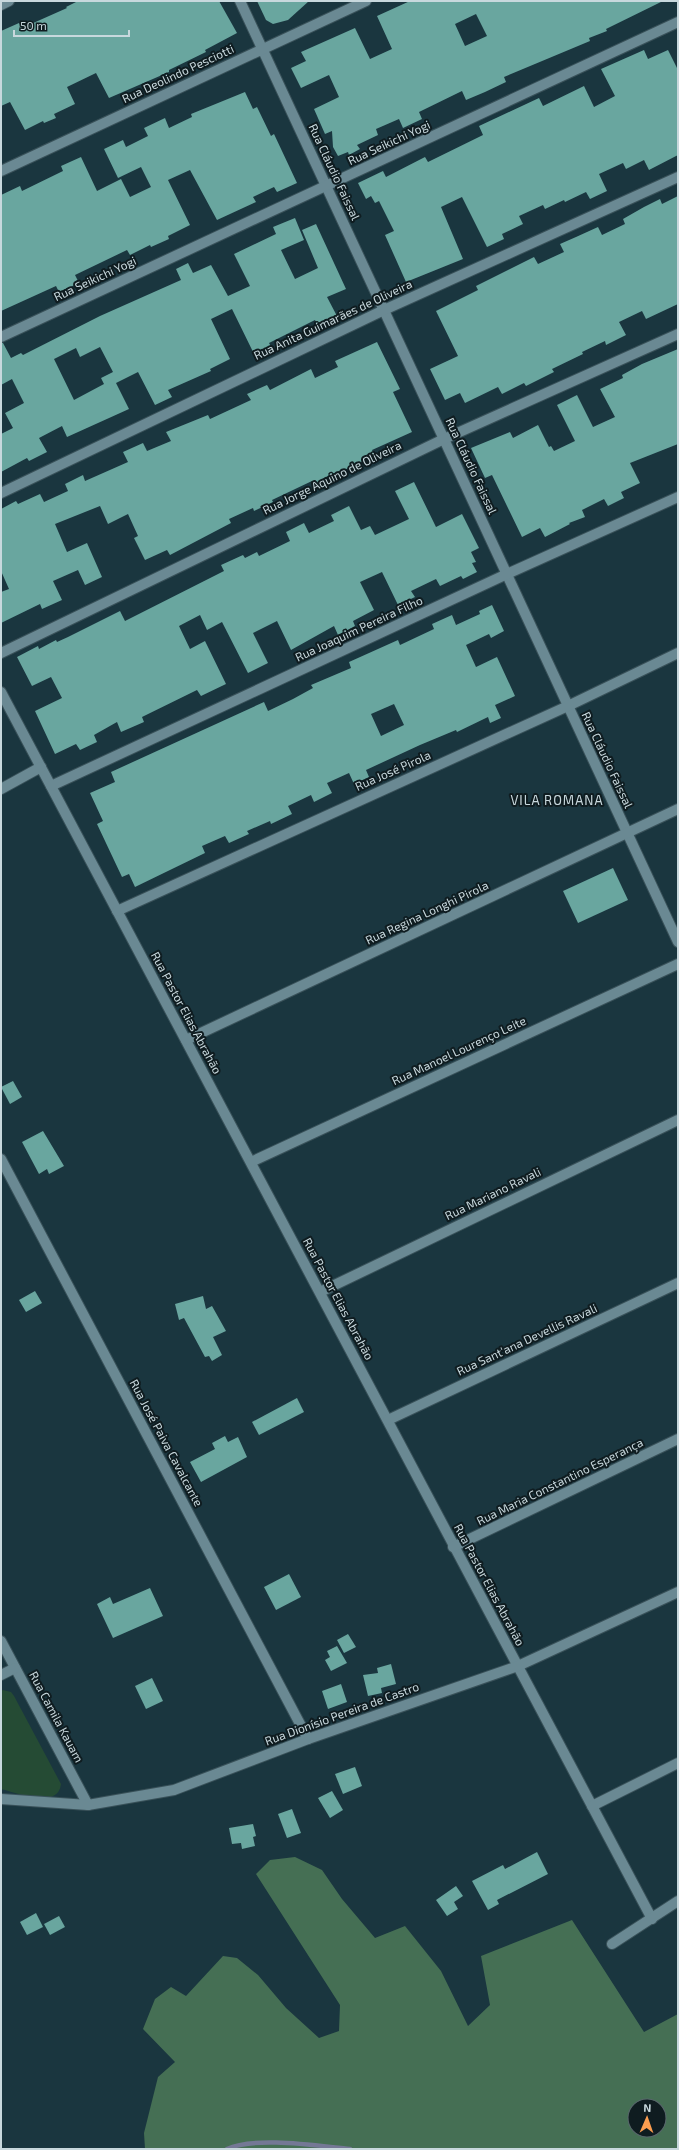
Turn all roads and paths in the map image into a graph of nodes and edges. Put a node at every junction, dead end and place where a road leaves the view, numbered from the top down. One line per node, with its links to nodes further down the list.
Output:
1 (9, 1): 4 (street)
2 (240, 1): 6 (street, Rua Cláudio Faissal)
3 (366, 1): 6 (street, Rua Deolindo Pesciotti)
4 (1, 5)
5 (678, 22): 9 (street, Rua Seikichi Yogi)
6 (262, 48): 7 (street, Rua Deolindo Pesciotti); 9 (street, Rua Cláudio Faissal)
7 (1, 171)
8 (678, 177): 10 (street, Rua Anita Guimarães de Oliveira)
9 (326, 186): 10 (street, Rua Cláudio Faissal); 12 (street, Rua Seikichi Yogi)
10 (384, 310): 13 (street, Rua Cláudio Faissal); 14 (street, Rua Anita Guimarães de Oliveira)
11 (678, 334): 13 (street, Rua Jorge Aquino de Oliveira)
12 (1, 336)
13 (444, 439): 16 (street, Rua Cláudio Faissal); 17 (street, Rua Jorge Aquino de Oliveira)
14 (1, 493)
15 (678, 497): 16 (street, Rua Joaquim Pereira Filho)
16 (507, 574): 20 (street, Rua Cláudio Faissal); 22 (street, Rua Joaquim Pereira Filho)
17 (1, 653)
18 (678, 653): 20 (street, Rua José Pirola)
19 (1, 692): 21 (street, Rua Pastor Elias Abrahão)
20 (568, 706): 25 (street, Rua Cláudio Faissal); 26 (street, Rua José Pirola)
21 (41, 767): 22 (street, Rua Pastor Elias Abrahão); 23 (street)
22 (51, 786): 26 (street, Rua Pastor Elias Abrahão)
23 (1, 789)
24 (678, 809): 25 (street, Rua Regina Longhi Pirola)
25 (627, 833): 27 (street, Rua Cláudio Faissal); 29 (street, Rua Regina Longhi Pirola)
26 (117, 911): 29 (street, Rua Pastor Elias Abrahão)
27 (678, 942)
28 (678, 964): 32 (street, Rua Manoel Lourenço Leite)
29 (186, 1040): 32 (street, Rua Pastor Elias Abrahão)
30 (678, 1120): 34 (street, Rua Mariano Ravali)
31 (1, 1159): 43 (street, Rua José Paiva Cavalcante)
32 (251, 1162): 34 (street, Rua Pastor Elias Abrahão)
33 (678, 1283): 35 (street, Rua Sant'ana Devellis Ravali)
34 (320, 1292): 35 (street, Rua Pastor Elias Abrahão)
35 (388, 1420): 37 (street, Rua Pastor Elias Abrahão)
36 (678, 1439): 37 (street, Rua Maria Constantino Esperança)
37 (454, 1547): 40 (street, Rua Pastor Elias Abrahão)
38 (678, 1592): 40 (street, Rua Dionísio Pereira de Castro)
39 (1, 1641): 41 (street, Rua Camila Kauam)
40 (518, 1666): 43 (street, Rua Dionísio Pereira de Castro); 47 (street, Rua Pastor Elias Abrahão)
41 (16, 1668): 42 (street); 46 (street, Rua Camila Kauam)
42 (1, 1675)
43 (308, 1739): 46 (street, Rua Dionísio Pereira de Castro)
44 (678, 1763): 47 (street)
45 (1, 1798): 46 (street, Rua Dionísio Pereira de Castro)
46 (88, 1805)
47 (592, 1806): 49 (street, Rua Pastor Elias Abrahão)
48 (678, 1901): 49 (street)
49 (652, 1919): 50 (street)
50 (612, 1944)

